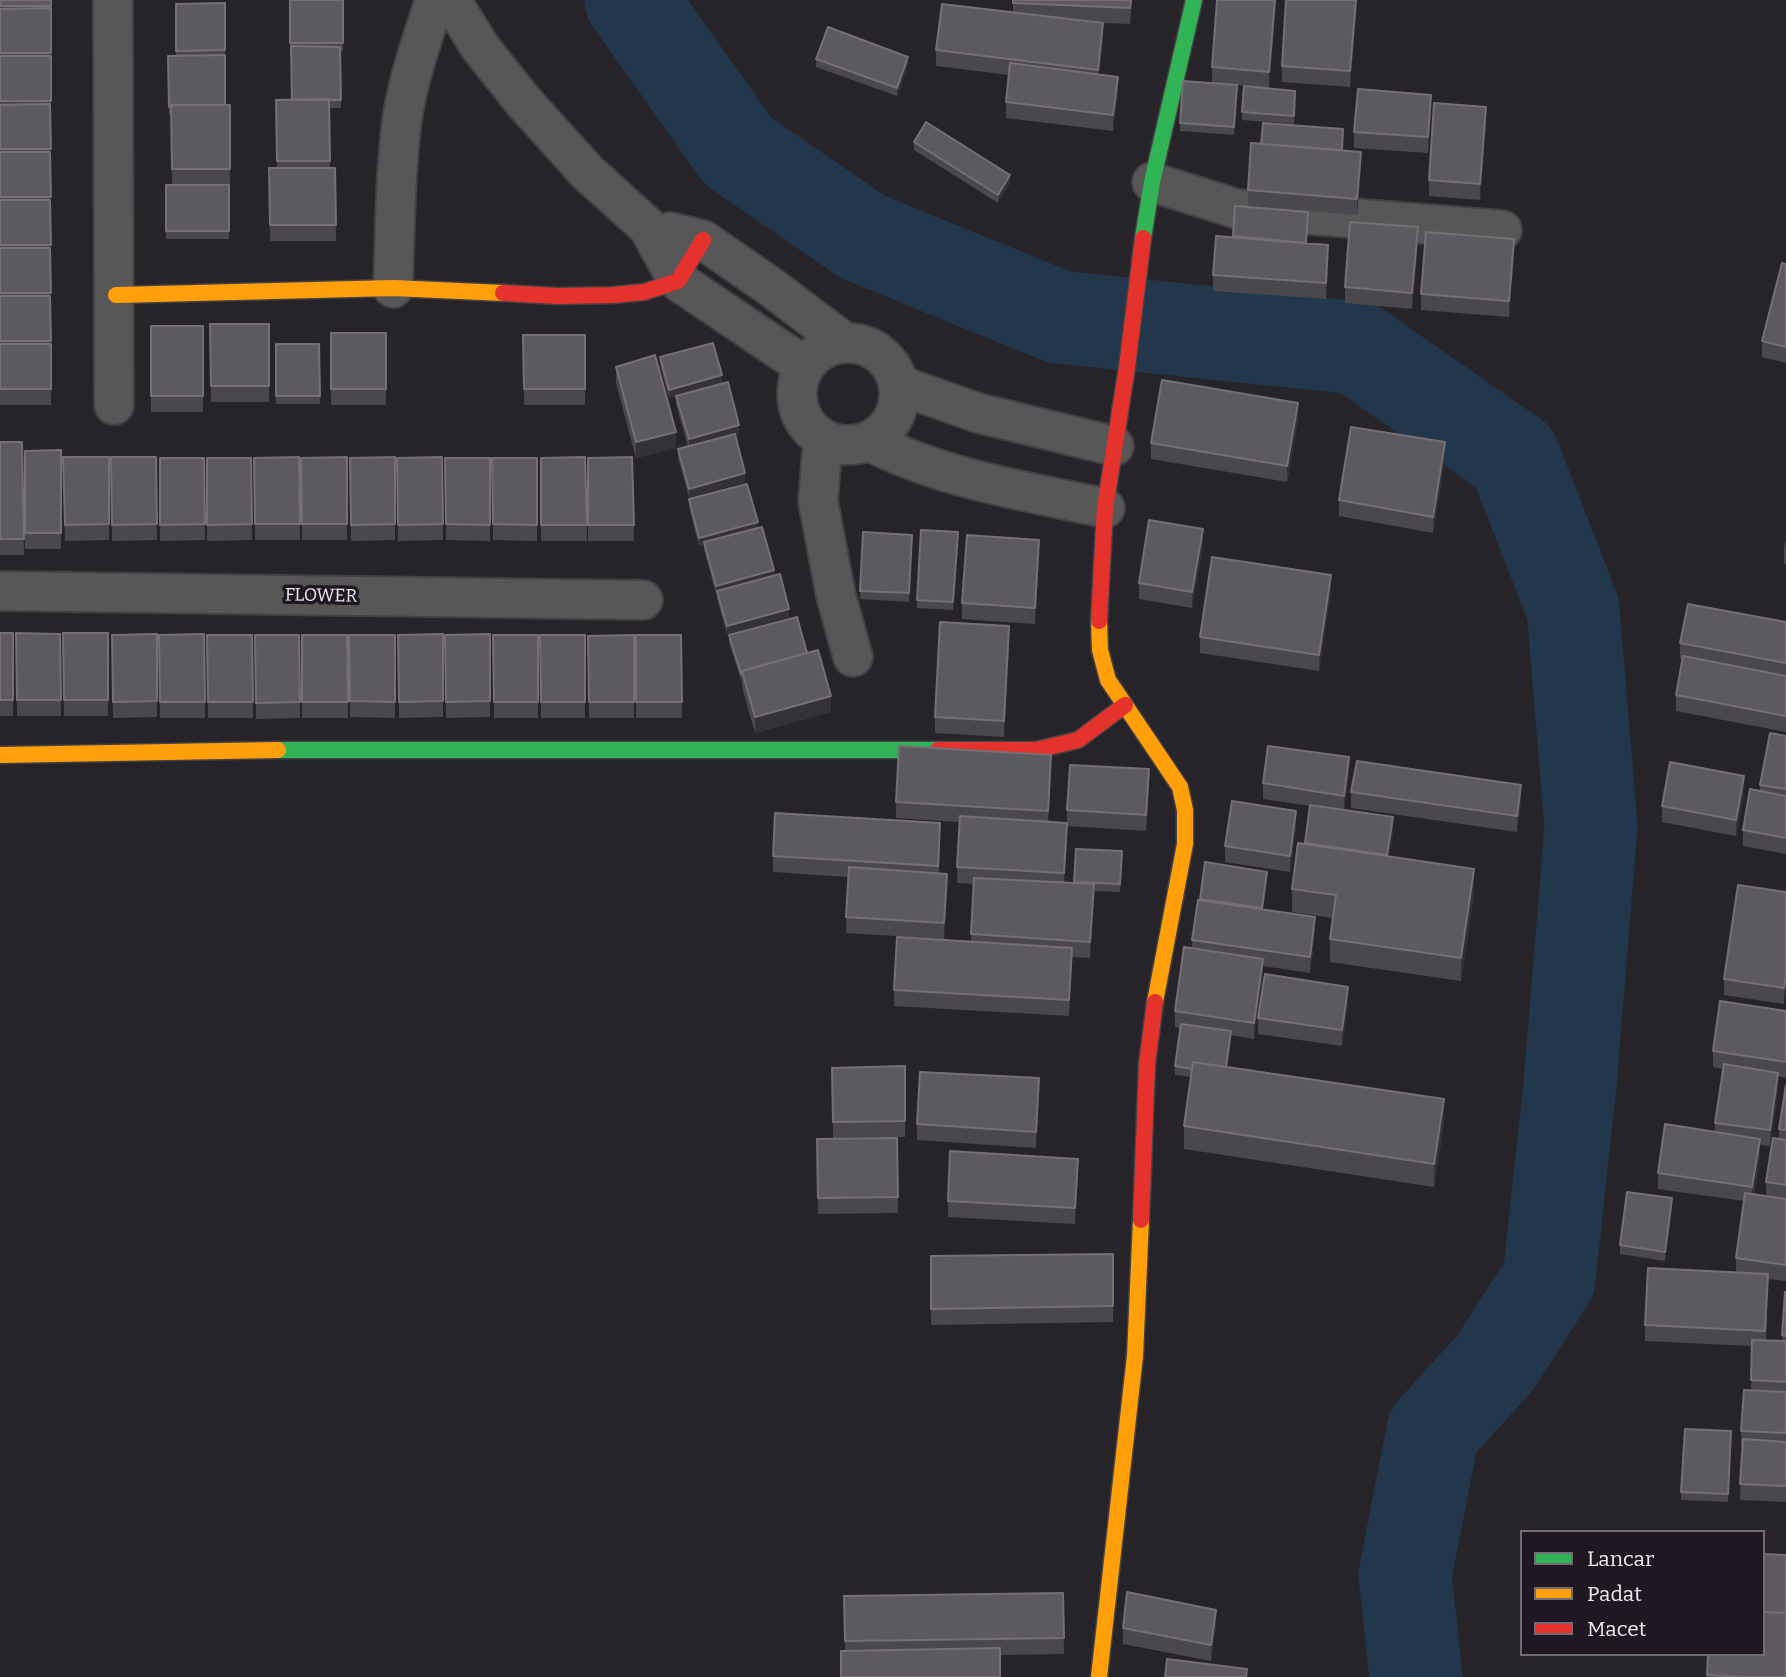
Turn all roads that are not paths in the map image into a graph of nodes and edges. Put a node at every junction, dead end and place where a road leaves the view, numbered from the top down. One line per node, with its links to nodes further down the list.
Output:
1 (113, 0): 11 (street)
2 (435, 0): 10 (street)
3 (451, 0): 6 (street)
4 (1194, 0): 5 (street)
5 (1152, 181): 7 (street); 18 (street)
6 (648, 228): 8 (street); 9 (street)
7 (1502, 230)
8 (703, 240): 9 (street); 12 (street)
9 (678, 281): 10 (street); 13 (street)
10 (393, 288): 11 (street)
11 (116, 295): 15 (street)
12 (844, 342): 13 (street); 14 (street)
13 (804, 366): 16 (street)
14 (899, 385): 17 (street); 18 (street)
15 (114, 405)
16 (823, 439): 17 (street); 22 (street)
17 (869, 442): 19 (street)
18 (1114, 446): 19 (street)
19 (1105, 508): 23 (street)
20 (0, 592): 21 (street, FLOWER)
21 (643, 600)
22 (853, 657)
23 (1125, 705): 24 (street); 25 (street)
24 (0, 755)
25 (1099, 1677)

